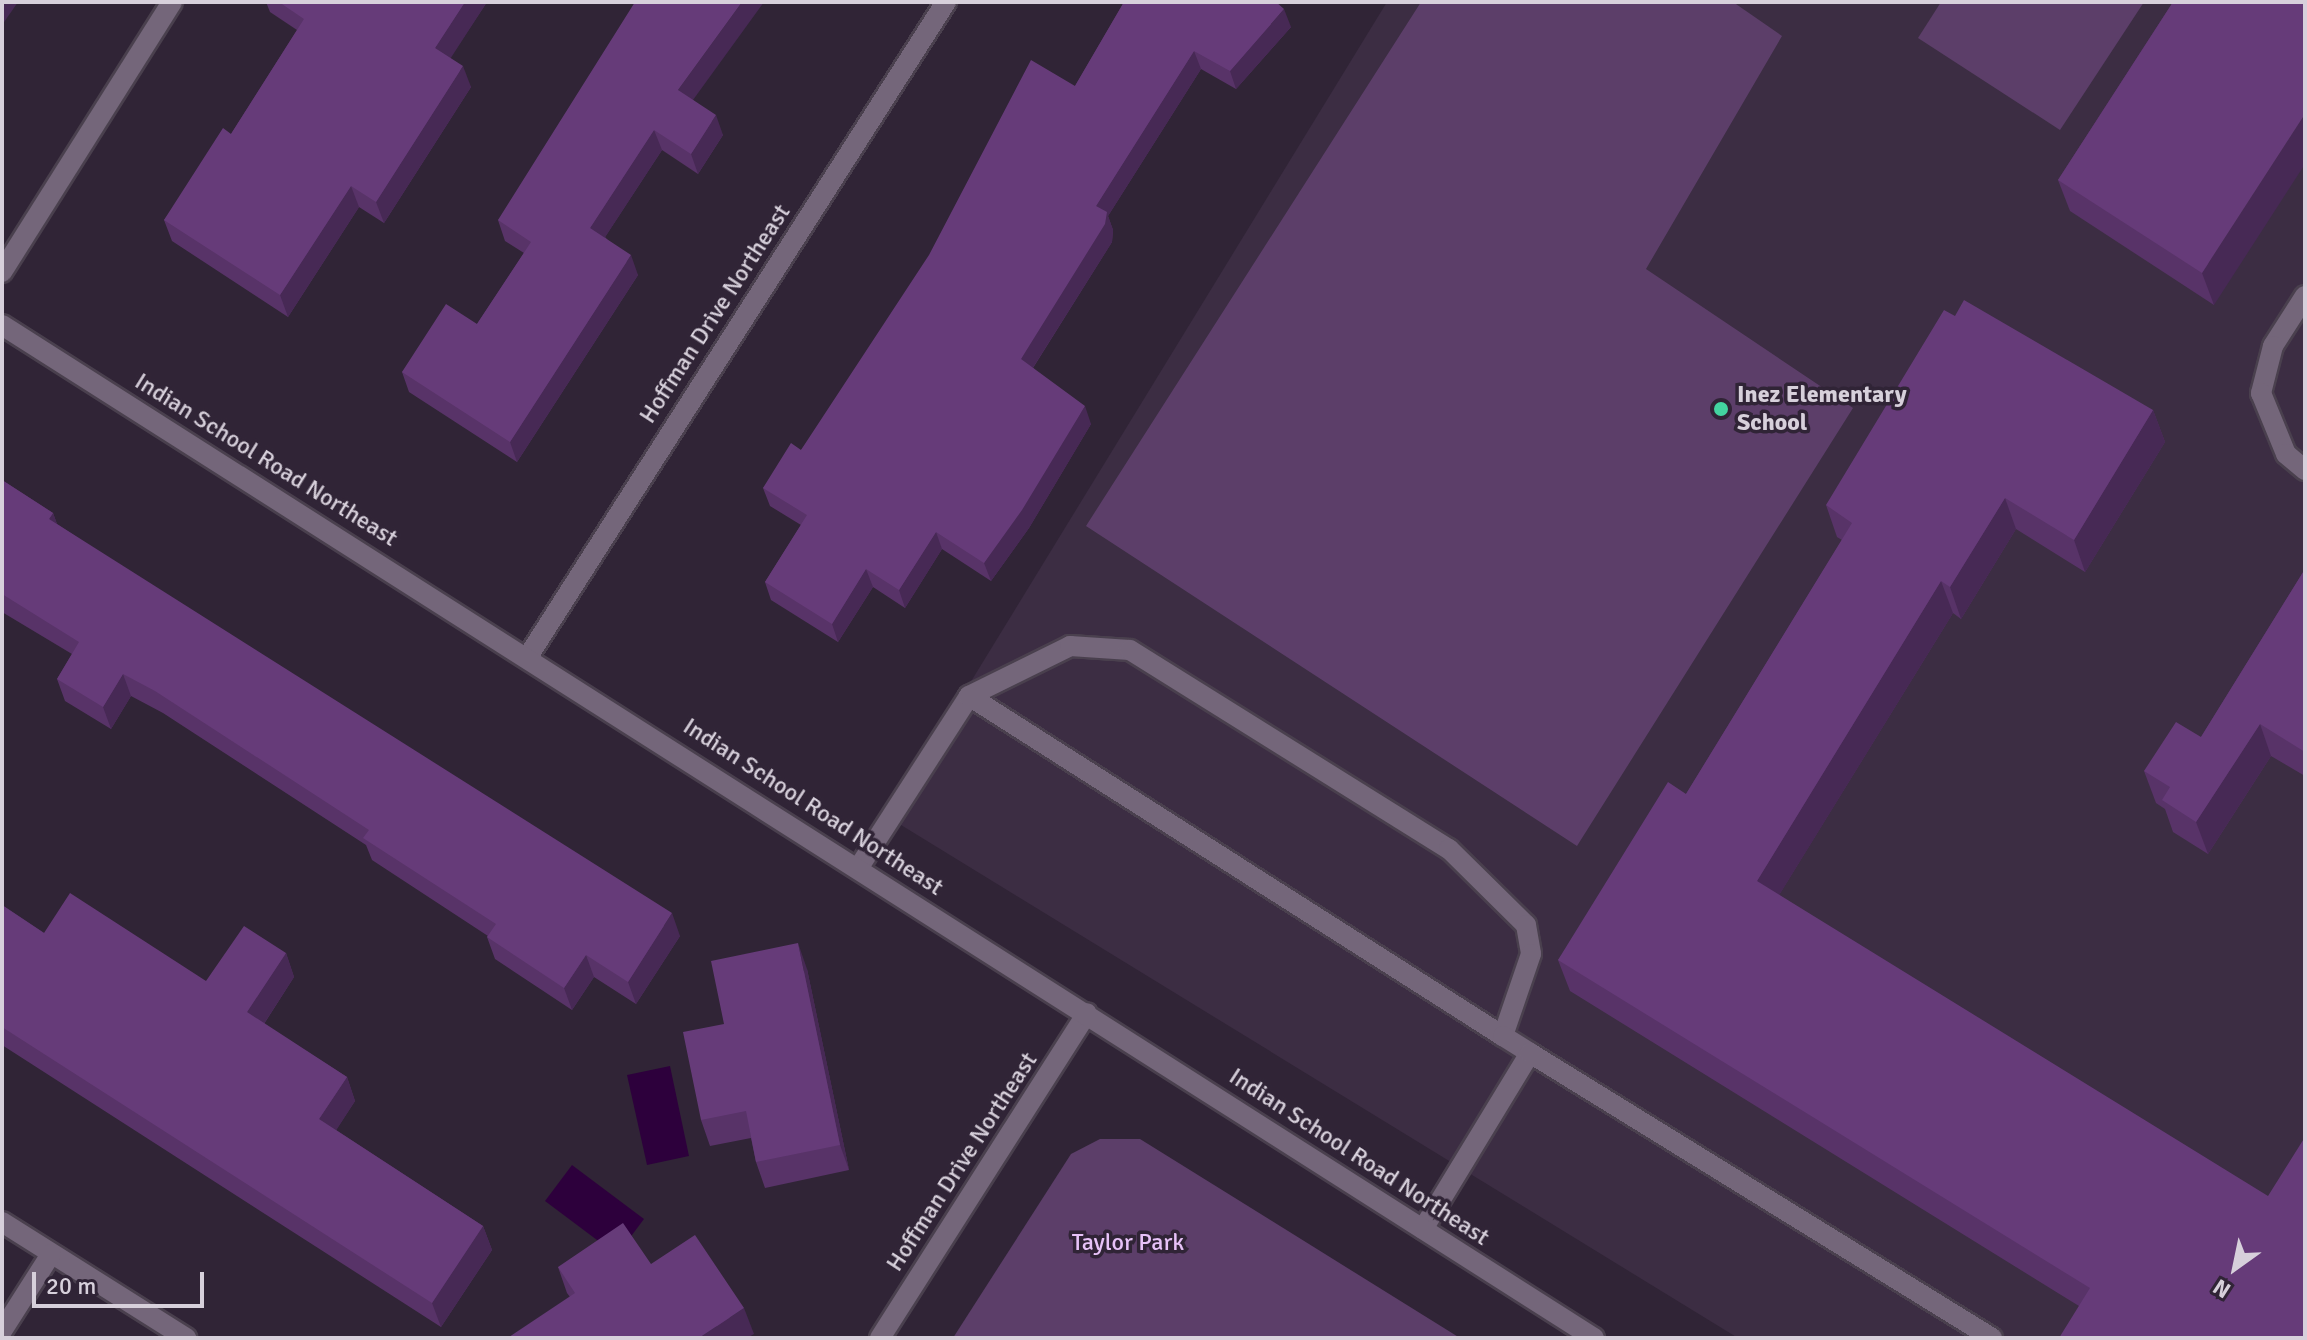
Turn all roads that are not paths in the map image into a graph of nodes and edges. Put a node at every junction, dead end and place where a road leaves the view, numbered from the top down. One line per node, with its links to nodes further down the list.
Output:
1 (172, 2): 3 (street)
2 (946, 2): 7 (street, Hoffman Drive Northeast)
3 (2, 272)
4 (2305, 296): 6 (street)
5 (2, 325): 7 (street, Indian School Road Northeast)
6 (2305, 470)
7 (529, 655): 9 (street, Indian School Road Northeast)
8 (969, 696): 9 (street); 11 (street); 11 (street)
9 (859, 867): 10 (street, Indian School Road Northeast)
10 (1087, 1013): 14 (street, Indian School Road Northeast); 18 (street, Hoffman Drive Northeast)
11 (1503, 1036): 12 (street)
12 (1530, 1053): 14 (street); 20 (street)
13 (2, 1222): 15 (street)
14 (1423, 1229): 19 (street, Indian School Road Northeast)
15 (51, 1254): 16 (street); 17 (street)
16 (2, 1331)
17 (186, 1338)
18 (880, 1338)
19 (1594, 1338)
20 (1992, 1338)

